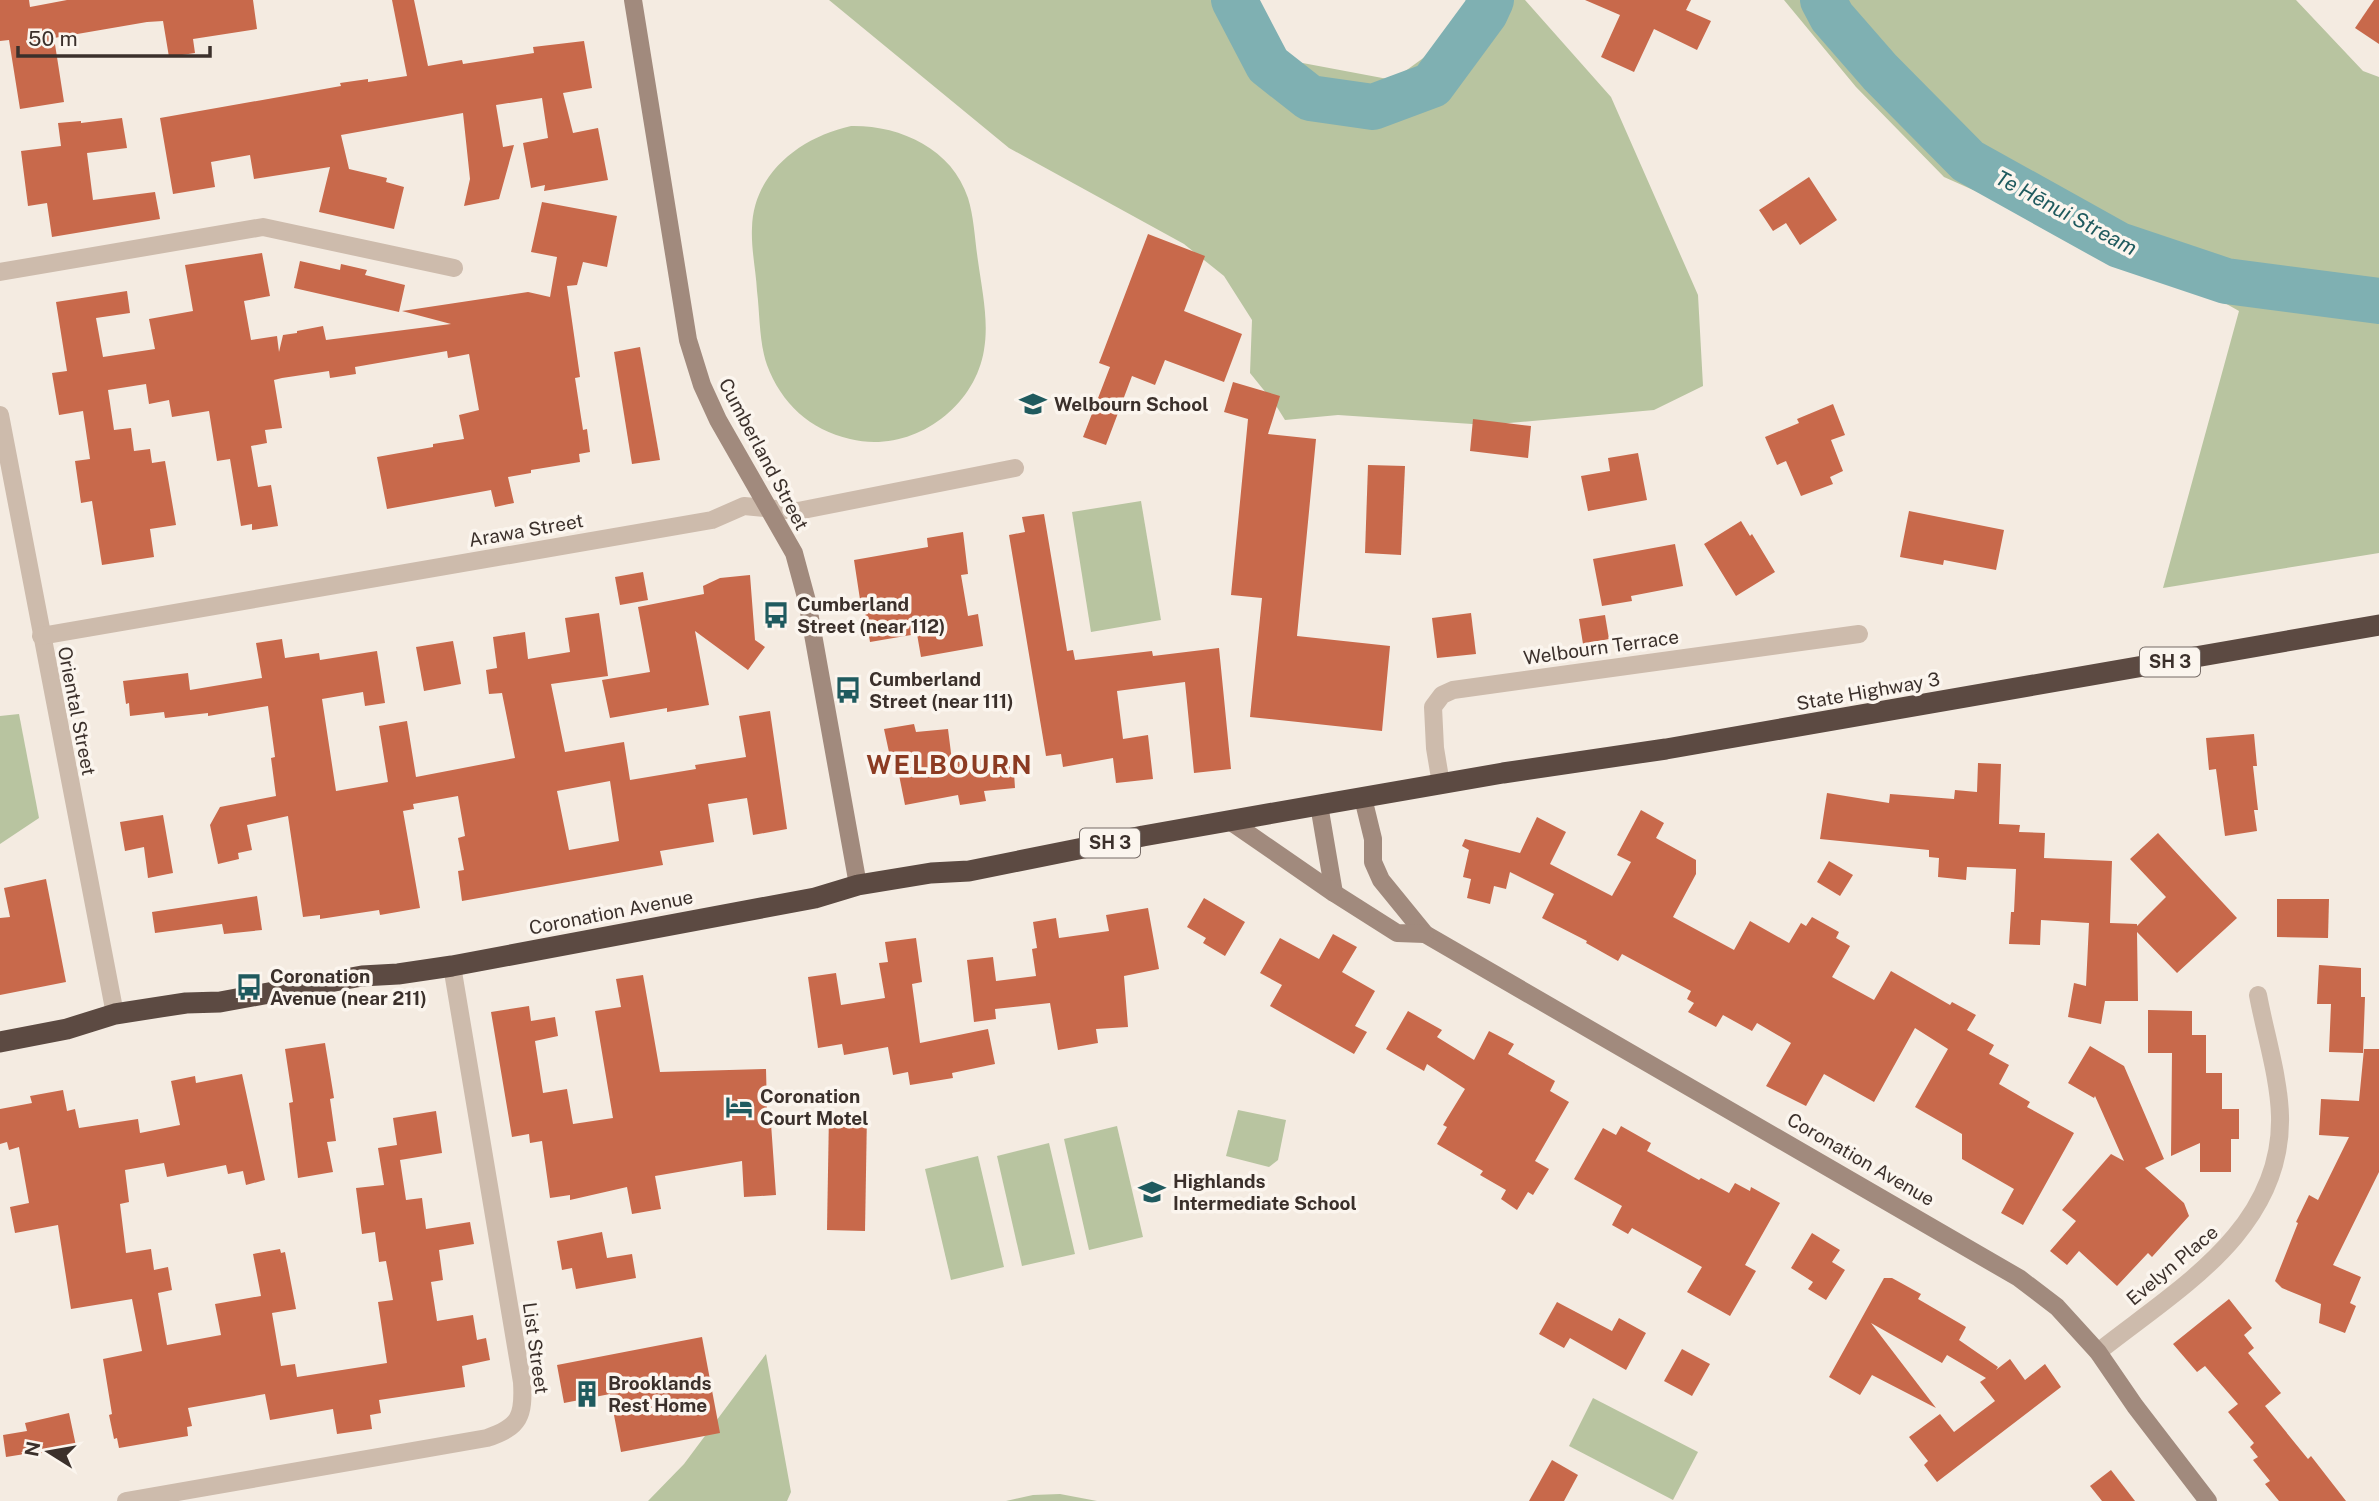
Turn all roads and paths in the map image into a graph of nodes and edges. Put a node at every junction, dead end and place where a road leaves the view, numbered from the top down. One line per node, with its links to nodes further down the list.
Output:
1 (633, 0): 6 (main road, Cumberland Street)
2 (454, 268): 3 (street)
3 (0, 272)
4 (0, 415): 9 (street, Oriental Street)
5 (1015, 468): 6 (street, Arawa Street)
6 (769, 507): 9 (street, Arawa Street); 14 (main road, Cumberland Street)
7 (2379, 625): 10 (highway, State Highway 3 / SH 3)
8 (1859, 634): 10 (street, Welbourn Terrace)
9 (41, 636): 19 (street, Oriental Street)
10 (1441, 784): 11 (highway, State Highway 3 / SH 3)
11 (1363, 798): 12 (highway, Coronation Avenue / SH 3); 16 (main road, Coronation Avenue)
12 (1319, 805): 13 (highway, Coronation Avenue / SH 3); 15 (main road)
13 (1230, 821): 14 (highway, Coronation Avenue / SH 3); 15 (main road, Coronation Avenue)
14 (858, 885): 17 (highway, Coronation Avenue / SH 3)
15 (1334, 893): 16 (main road, Coronation Avenue)
16 (1425, 934): 21 (main road, Coronation Avenue)
17 (452, 966): 19 (highway, Coronation Avenue / SH 3); 22 (street, List Street)
18 (2258, 995): 21 (street, Evelyn Place)
19 (115, 1014): 20 (highway, Coronation Avenue / SH 3)
20 (0, 1042)
21 (2098, 1352): 23 (main road, Coronation Avenue)
22 (126, 1501)
23 (2208, 1501)

